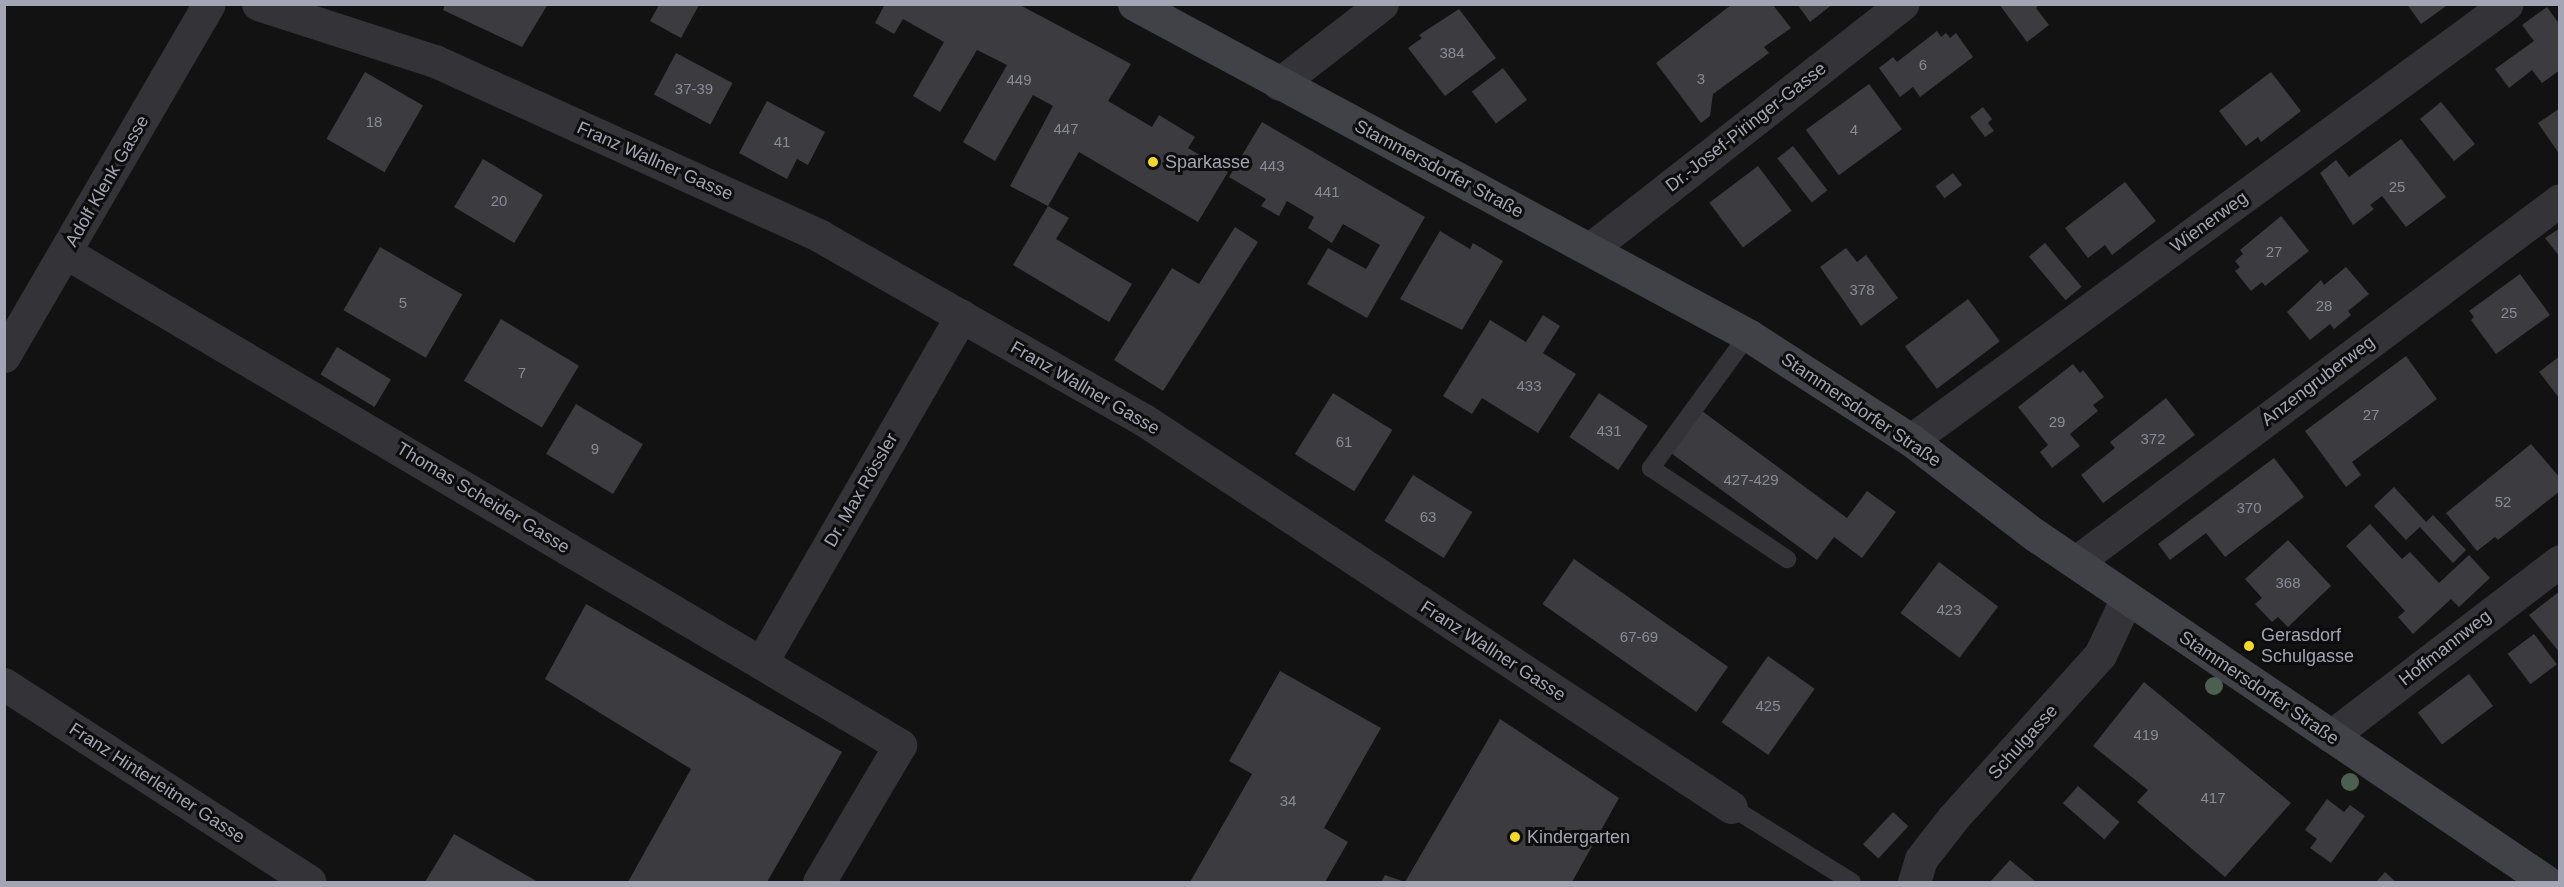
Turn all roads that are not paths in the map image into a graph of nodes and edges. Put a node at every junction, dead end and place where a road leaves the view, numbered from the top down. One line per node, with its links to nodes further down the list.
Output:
1 (208, 4): 10 (street, Adolf Klenk Gasse)
2 (258, 4): 11 (street, Franz Wallner Gasse)
3 (1134, 4): 7 (main road, Stammersdorfer Straße)
4 (1382, 4): 7 (street)
5 (1902, 4): 9 (street, Dr.-Josef-Piringer-Gasse)
6 (2507, 4): 14 (street, Wienerweg)
7 (1280, 84): 9 (main road, Stammersdorfer Straße)
8 (2559, 200): 17 (street, Anzengruberweg)
9 (1590, 249): 12 (main road, Stammersdorfer Straße)
10 (65, 252): 13 (street, Adolf Klenk Gasse); 19 (street, Thomas Scheider Gasse)
11 (961, 316): 19 (street, Dr. Max Rössler); 22 (street, Franz Wallner Gasse)
12 (1748, 335): 14 (main road, Stammersdorfer Straße); 15 (lane)
13 (4, 357)
14 (1911, 440): 17 (main road, Stammersdorfer Straße)
15 (1787, 559)
16 (2559, 561): 21 (street, Hoffmannweg)
17 (2076, 562): 18 (main road, Stammersdorfer Straße)
18 (2127, 598): 21 (main road, Stammersdorfer Straße); 27 (street, Schulgasse)
19 (761, 663): 25 (street, Thomas Scheider Gasse)
20 (4, 684): 24 (street, Franz Hinterleitner Gasse)
21 (2331, 736): 28 (main road, Stammersdorfer Straße)
22 (1731, 807): 26 (lane, Franz Wallner Gasse)
23 (2559, 873): 28 (street)
24 (310, 882)
25 (819, 882)
26 (1852, 882)
27 (1914, 882)
28 (2547, 882)

